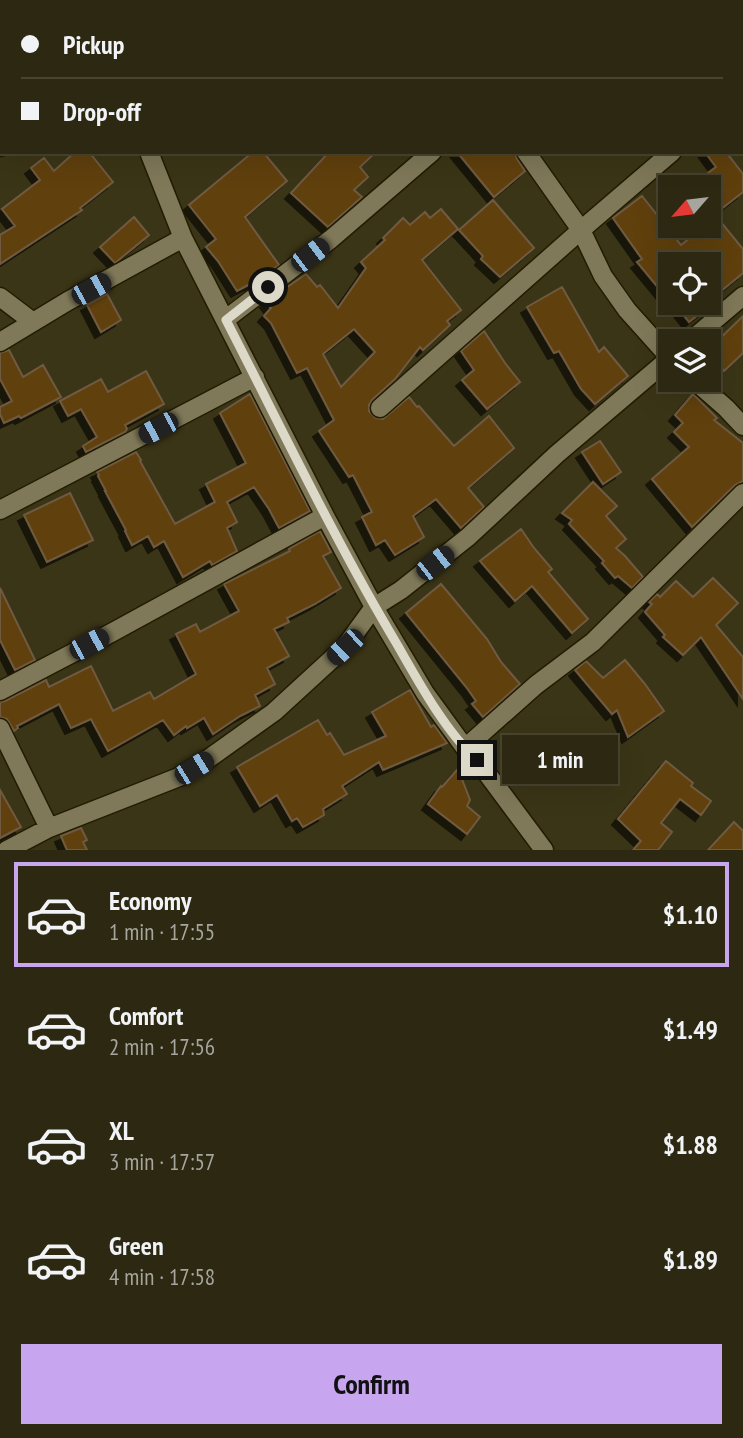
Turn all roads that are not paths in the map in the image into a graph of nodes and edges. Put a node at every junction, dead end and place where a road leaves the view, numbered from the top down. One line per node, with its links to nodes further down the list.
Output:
1 (150, 154): 6 (street)
2 (430, 154): 9 (street)
3 (527, 154): 5 (street)
4 (670, 154): 5 (street)
5 (581, 230): 13 (street); 17 (street)
6 (183, 238): 9 (street); 10 (street)
7 (743, 296): 11 (street)
8 (0, 297): 10 (street)
9 (226, 320): 15 (street)
10 (33, 323): 12 (street)
11 (704, 329)
12 (0, 342)
13 (658, 345)
14 (658, 368): 22 (street)
15 (255, 377): 20 (street); 21 (street)
16 (708, 392): 18 (street)
17 (380, 408)
18 (743, 426)
19 (743, 493): 25 (street)
20 (0, 510)
21 (325, 516): 22 (street); 23 (street)
22 (374, 607): 25 (street); 26 (street)
23 (0, 691)
24 (0, 728): 26 (street)
25 (465, 748): 28 (street)
26 (49, 828): 27 (street)
27 (6, 850)
28 (544, 850)

